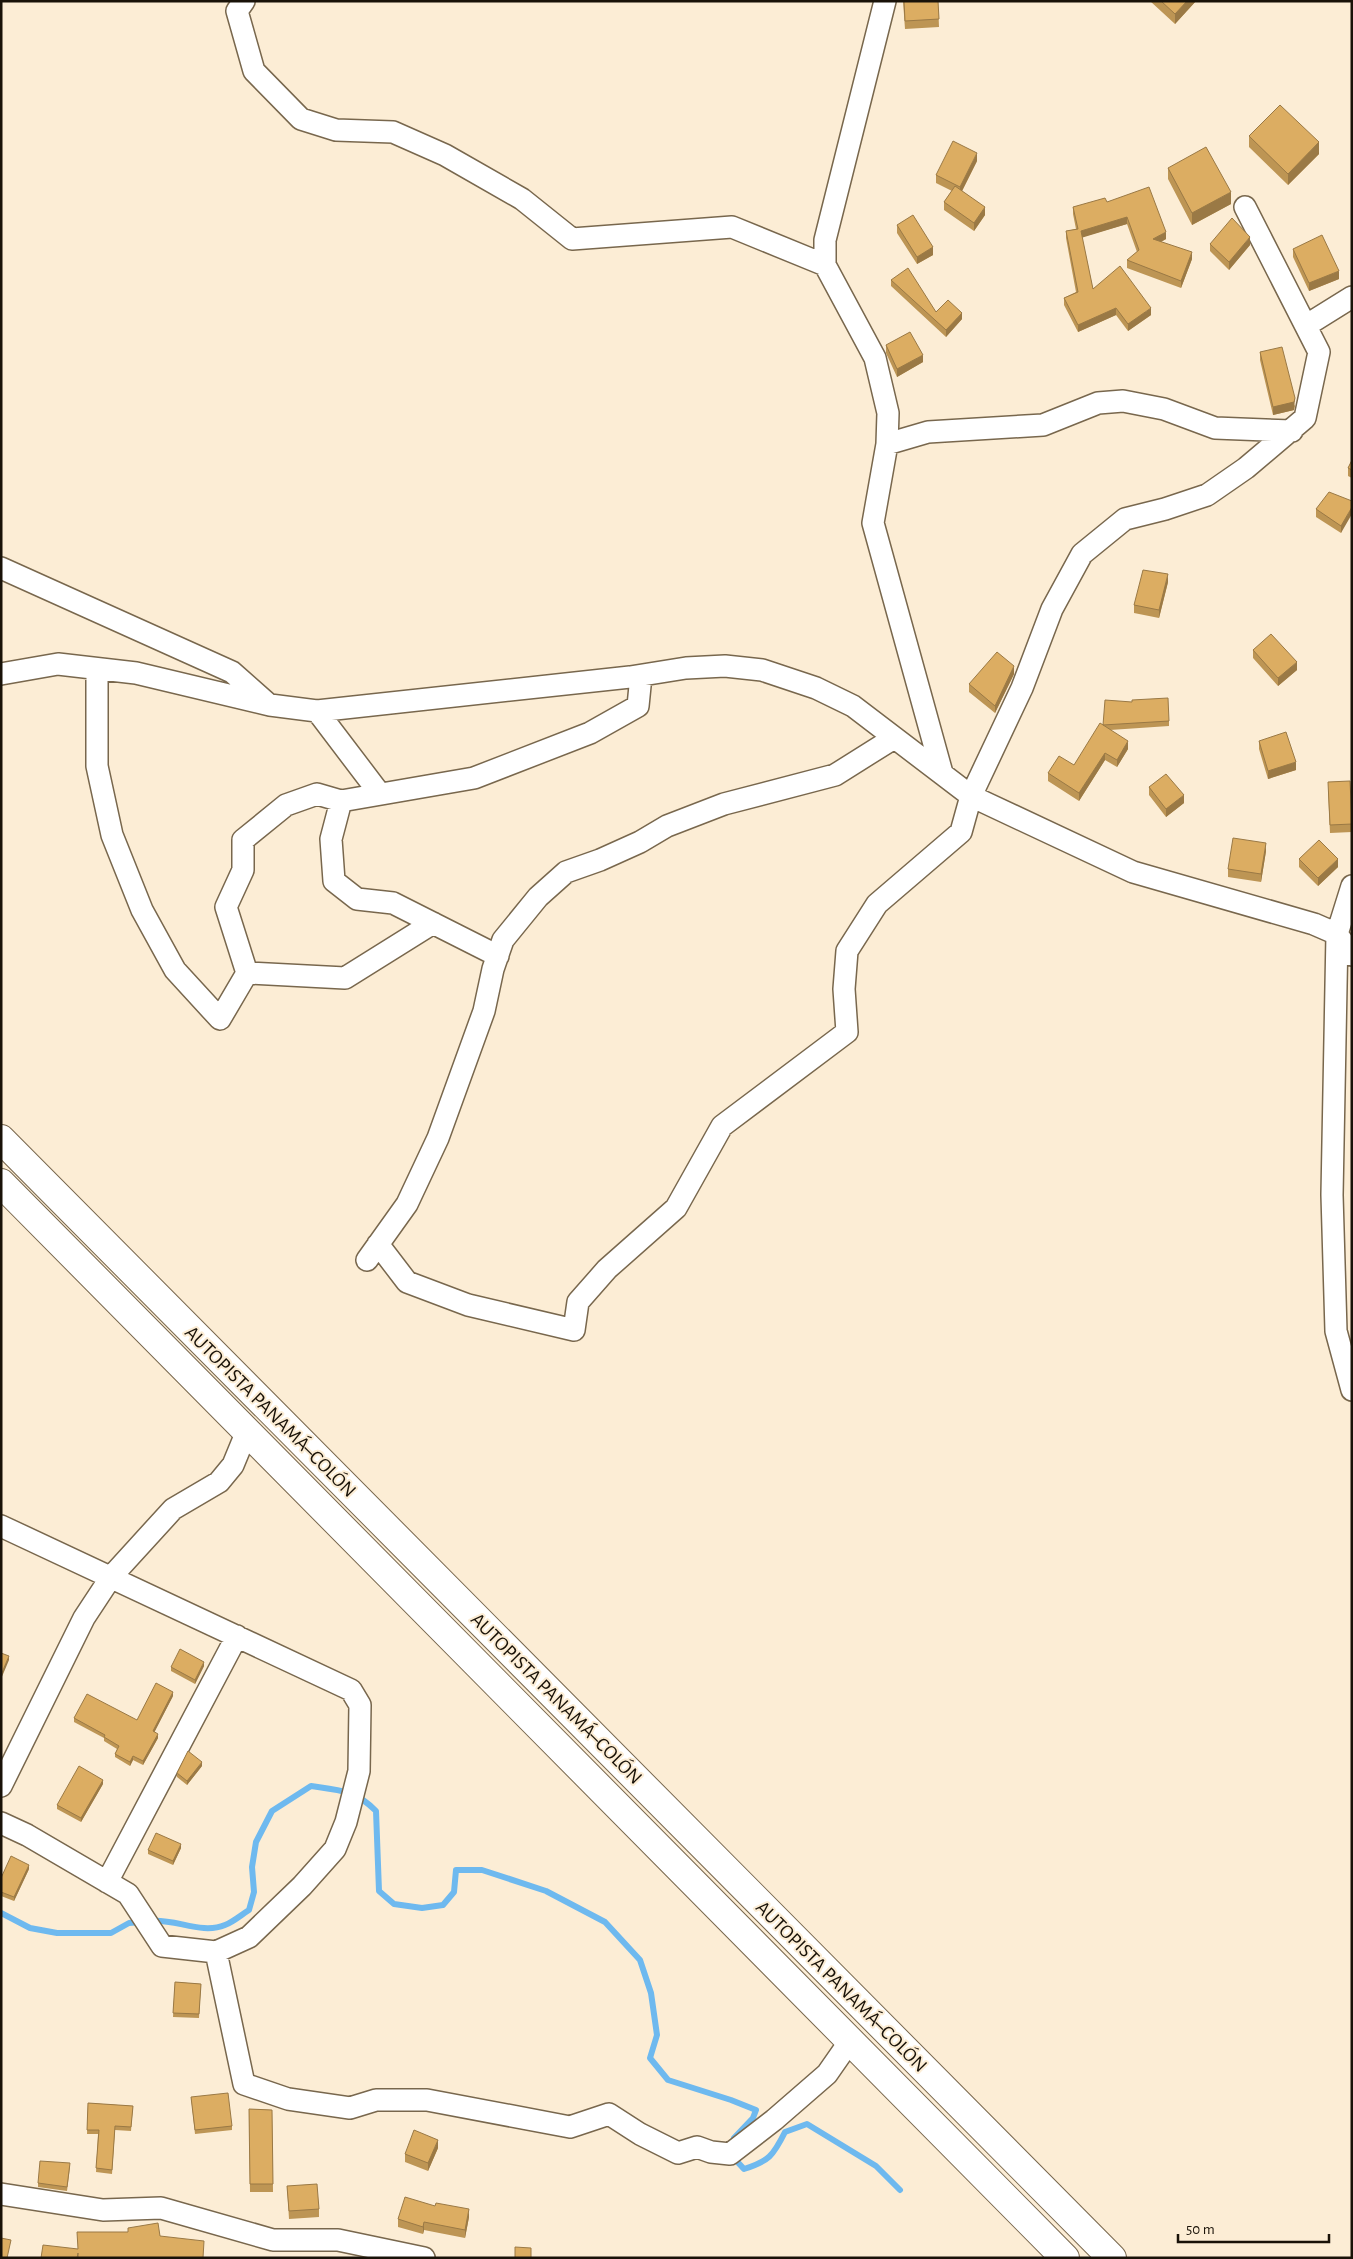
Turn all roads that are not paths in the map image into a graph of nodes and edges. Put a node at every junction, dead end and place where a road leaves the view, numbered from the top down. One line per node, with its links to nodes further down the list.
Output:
1 (244, 1): 4 (street)
2 (886, 1): 4 (street)
3 (1245, 207): 6 (street)
4 (825, 265): 8 (street)
5 (1352, 297): 6 (street)
6 (1307, 325): 7 (street)
7 (1292, 431): 8 (street); 18 (street)
8 (887, 444): 16 (street)
9 (1, 568): 13 (street)
10 (97, 668): 11 (street); 13 (street); 25 (street)
11 (1, 674)
12 (642, 676): 14 (street); 15 (street); 17 (street)
13 (270, 705): 14 (street)
14 (317, 712): 17 (street)
15 (894, 738): 16 (street); 24 (street)
16 (942, 773): 18 (street)
17 (380, 794): 19 (street)
18 (971, 796): 22 (street); 24 (street)
19 (341, 801): 21 (street); 25 (street)
20 (1352, 886): 22 (street)
21 (433, 923): 24 (street); 25 (street)
22 (1338, 934): 23 (street); 28 (street)
23 (1352, 955)
24 (498, 956)
25 (247, 973)
26 (1, 1139): 41 (highway, AUTOPISTA PANAMÁ–COLÓN)
27 (1, 1183): 29 (highway, AUTOPISTA PANAMÁ–COLÓN)
28 (1352, 1390)
29 (247, 1432): 31 (street); 37 (highway, AUTOPISTA PANAMÁ–COLÓN)
30 (1, 1526): 31 (street)
31 (111, 1577): 32 (street); 33 (street)
32 (237, 1636): 35 (street); 36 (street)
33 (1, 1786)
34 (1, 1823): 35 (street)
35 (107, 1882): 36 (street)
36 (216, 1952): 37 (street)
37 (850, 2041): 40 (highway, AUTOPISTA PANAMÁ–COLÓN)
38 (1, 2194): 39 (street)
39 (424, 2258)
40 (1065, 2258)
41 (1112, 2258)

